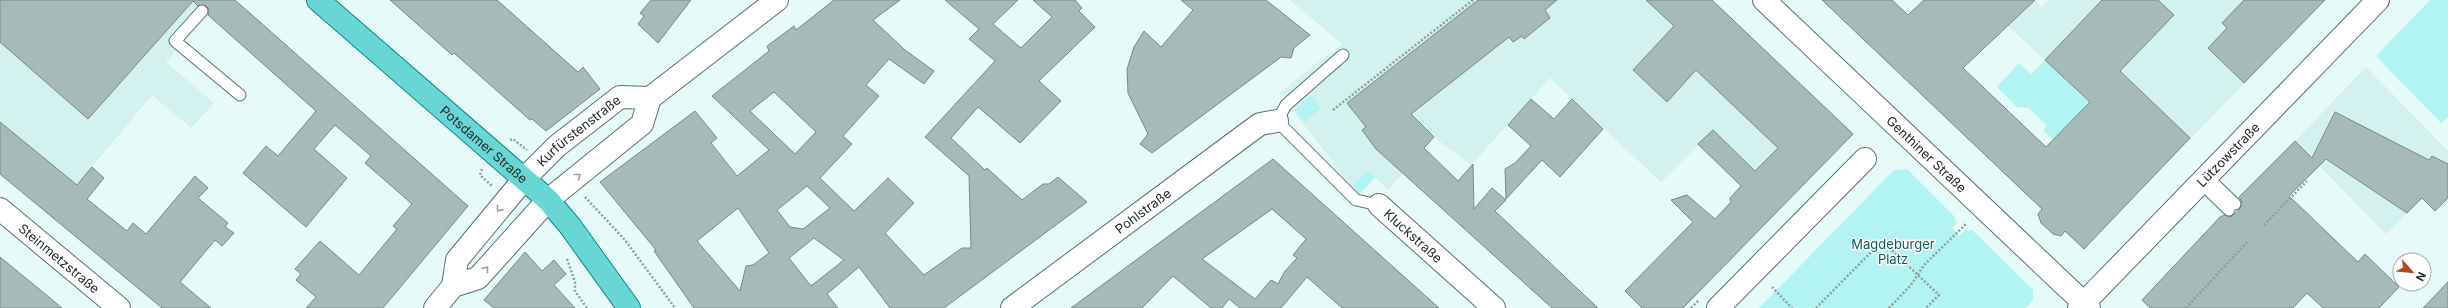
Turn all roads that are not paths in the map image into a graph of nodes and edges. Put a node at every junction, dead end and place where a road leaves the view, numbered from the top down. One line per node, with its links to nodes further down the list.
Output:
1 (318, 0): 11 (main road, Potsdamer Straße)
2 (778, 0): 8 (street)
3 (1764, 0): 18 (street, Genthiner Straße)
4 (2378, 0): 12 (street, Lützowstraße)
5 (202, 11): 7 (lane)
6 (1343, 55): 9 (lane)
7 (240, 95)
8 (650, 98): 11 (street, Kurfürstenstraße); 13 (street, one-way to 8)
9 (1277, 121): 14 (lane, Kluckstraße); 22 (street, Pohlstraße)
10 (1865, 159): 24 (street)
11 (524, 179): 13 (main road, Potsdamer Straße); 17 (street, Kurfürstenstraße, one-way to 17)
12 (2204, 180): 15 (lane); 18 (street, Lützowstraße)
13 (548, 200): 17 (street, one-way to 13); 21 (main road, Potsdamer Straße)
14 (1379, 205): 23 (street, Kluckstraße)
15 (2232, 207)
16 (0, 209): 19 (street, Steinmetzstraße)
17 (453, 286): 20 (street)
18 (2084, 306)
19 (119, 308)
20 (435, 308)
21 (629, 308)
22 (1012, 308)
23 (1494, 308)
24 (1718, 308)

